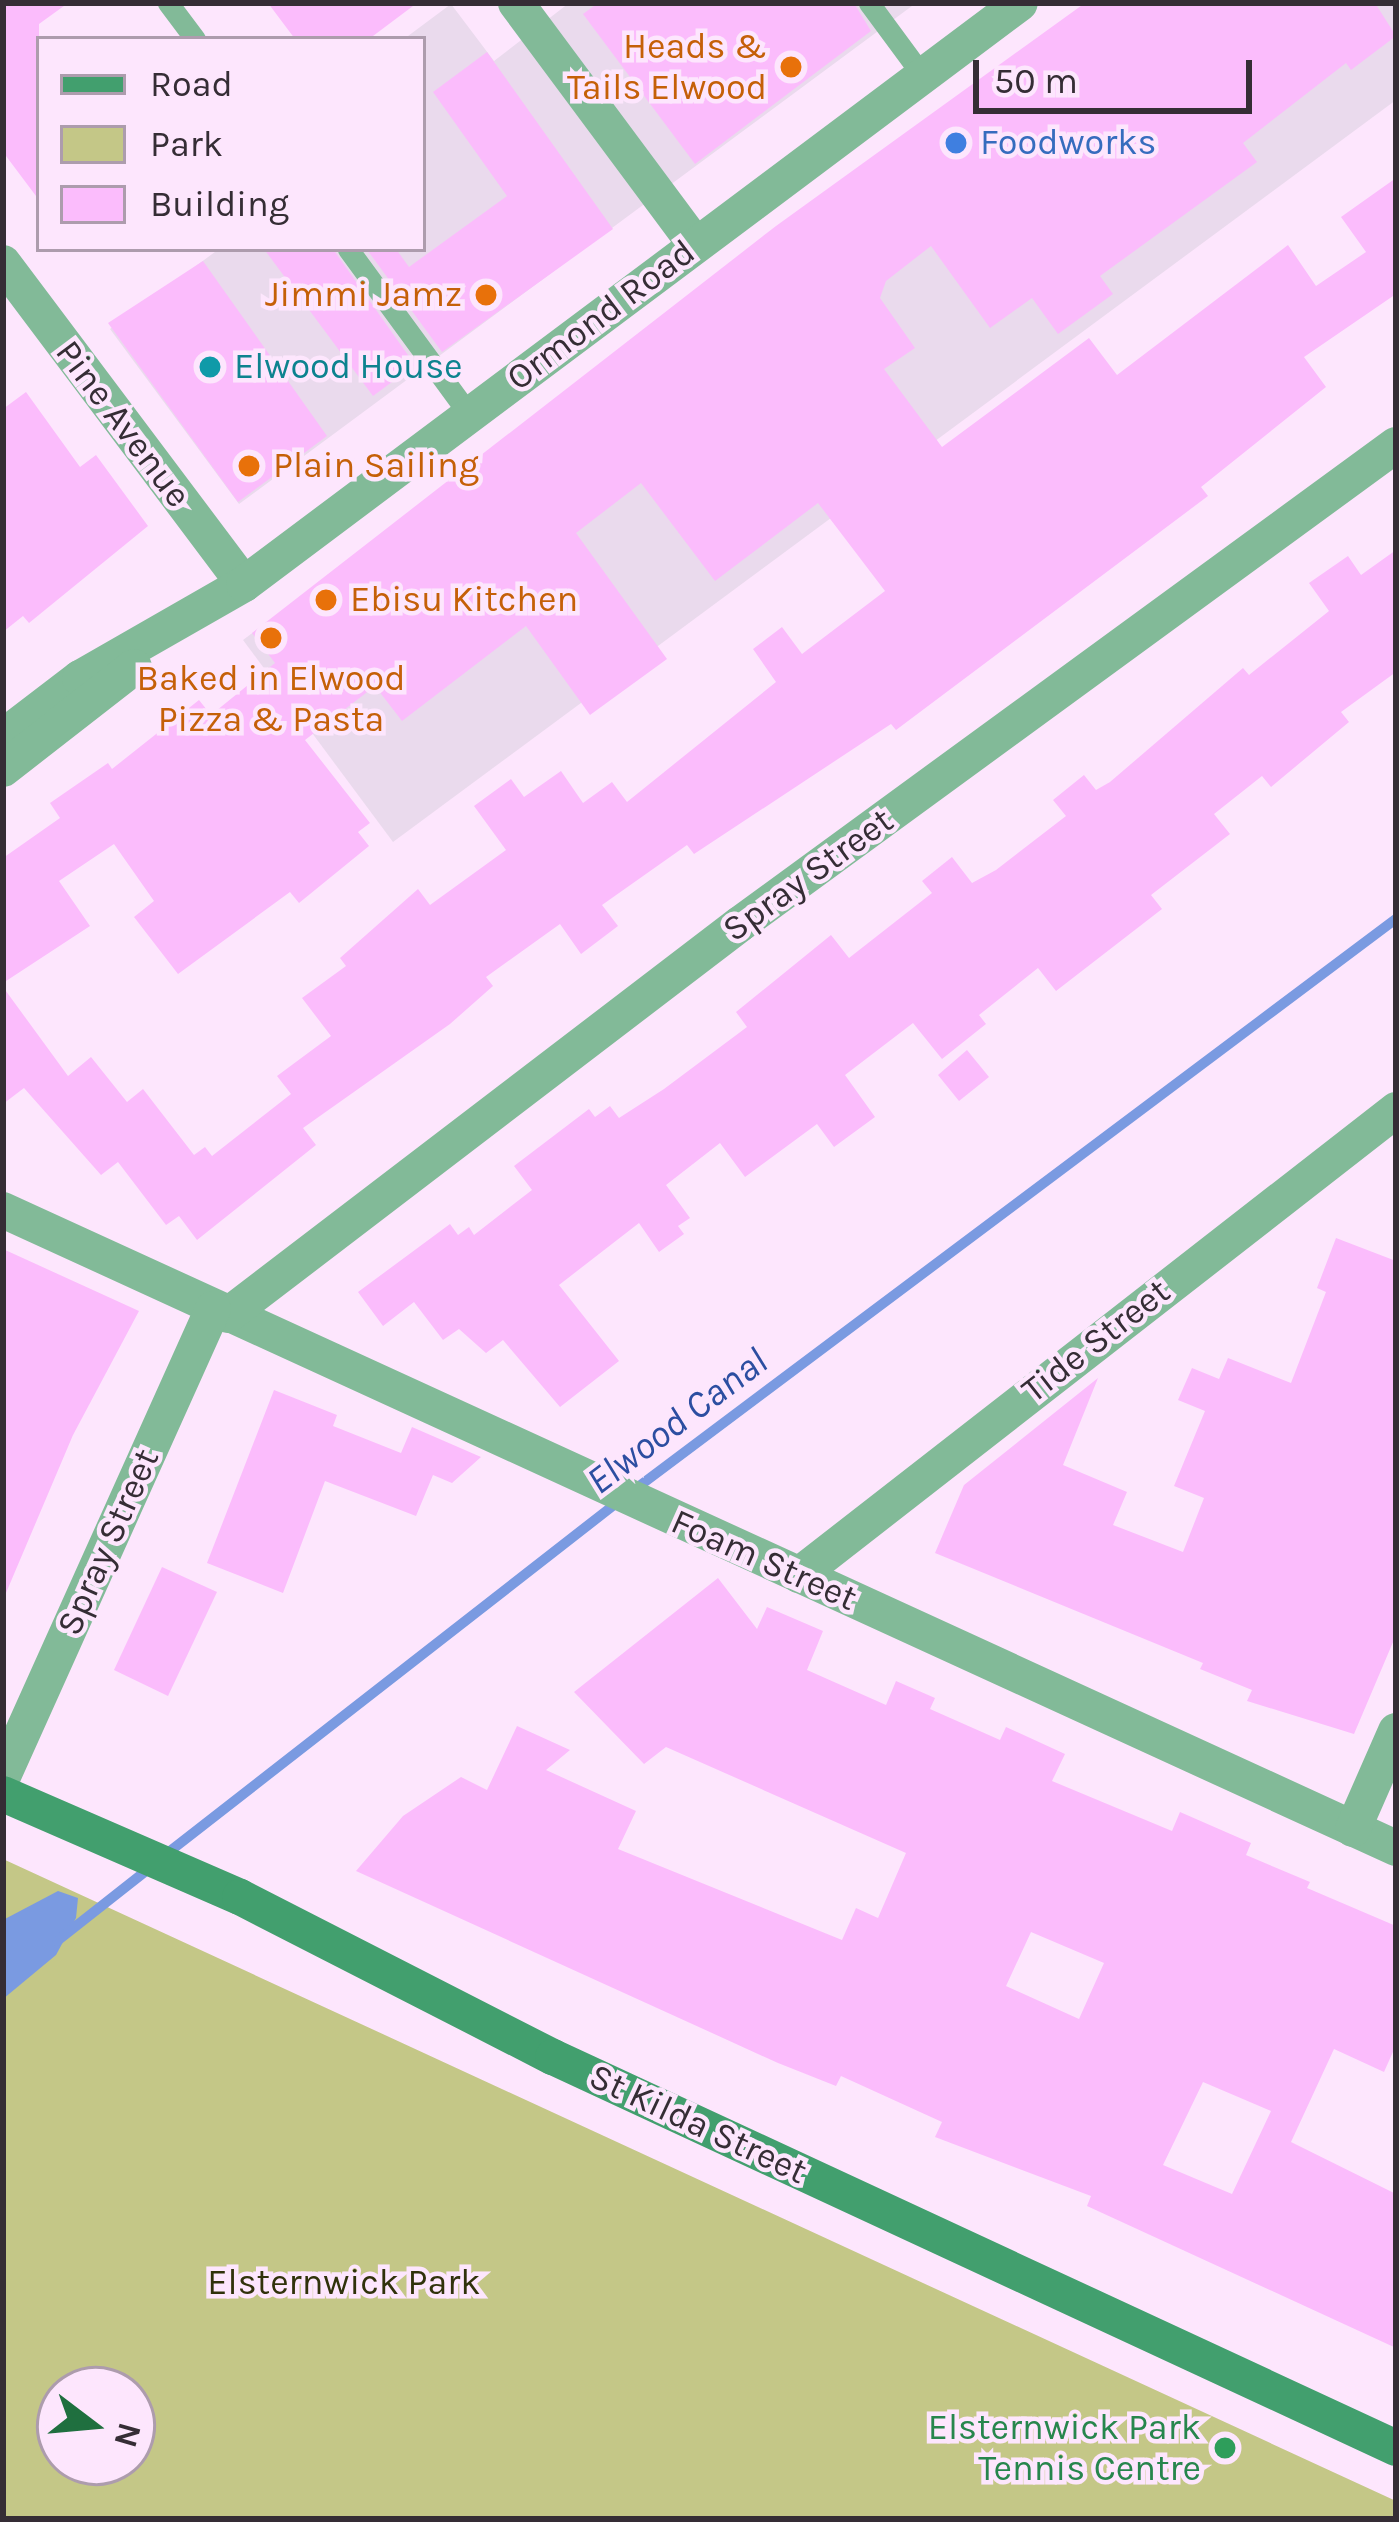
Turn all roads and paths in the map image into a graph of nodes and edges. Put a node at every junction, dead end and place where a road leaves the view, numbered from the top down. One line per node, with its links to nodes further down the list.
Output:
1 (168, 3): 5 (lane)
2 (516, 3): 7 (street)
3 (869, 3): 6 (lane)
4 (1020, 3): 6 (street, Ormond Road)
5 (193, 36)
6 (922, 75): 7 (street, Ormond Road)
7 (695, 244): 10 (street, Ormond Road)
8 (351, 252): 10 (lane)
9 (3, 262): 12 (street, Pine Avenue)
10 (468, 413): 12 (street, Ormond Road)
11 (1396, 445): 16 (street, Spray Street)
12 (244, 584): 13 (street, Ormond Road)
13 (7, 745)
14 (1396, 1110): 17 (street, Tide Street)
15 (3, 1210): 16 (street, Foam Street)
16 (221, 1312): 17 (street, Foam Street); 19 (street, Spray Street)
17 (799, 1575): 21 (street, Foam Street)
18 (1396, 1731): 21 (street)
19 (3, 1776)
20 (3, 1794): 23 (main road, St Kilda Street)
21 (1353, 1829): 22 (street, Foam Street)
22 (1396, 1848)
23 (1396, 2448)

